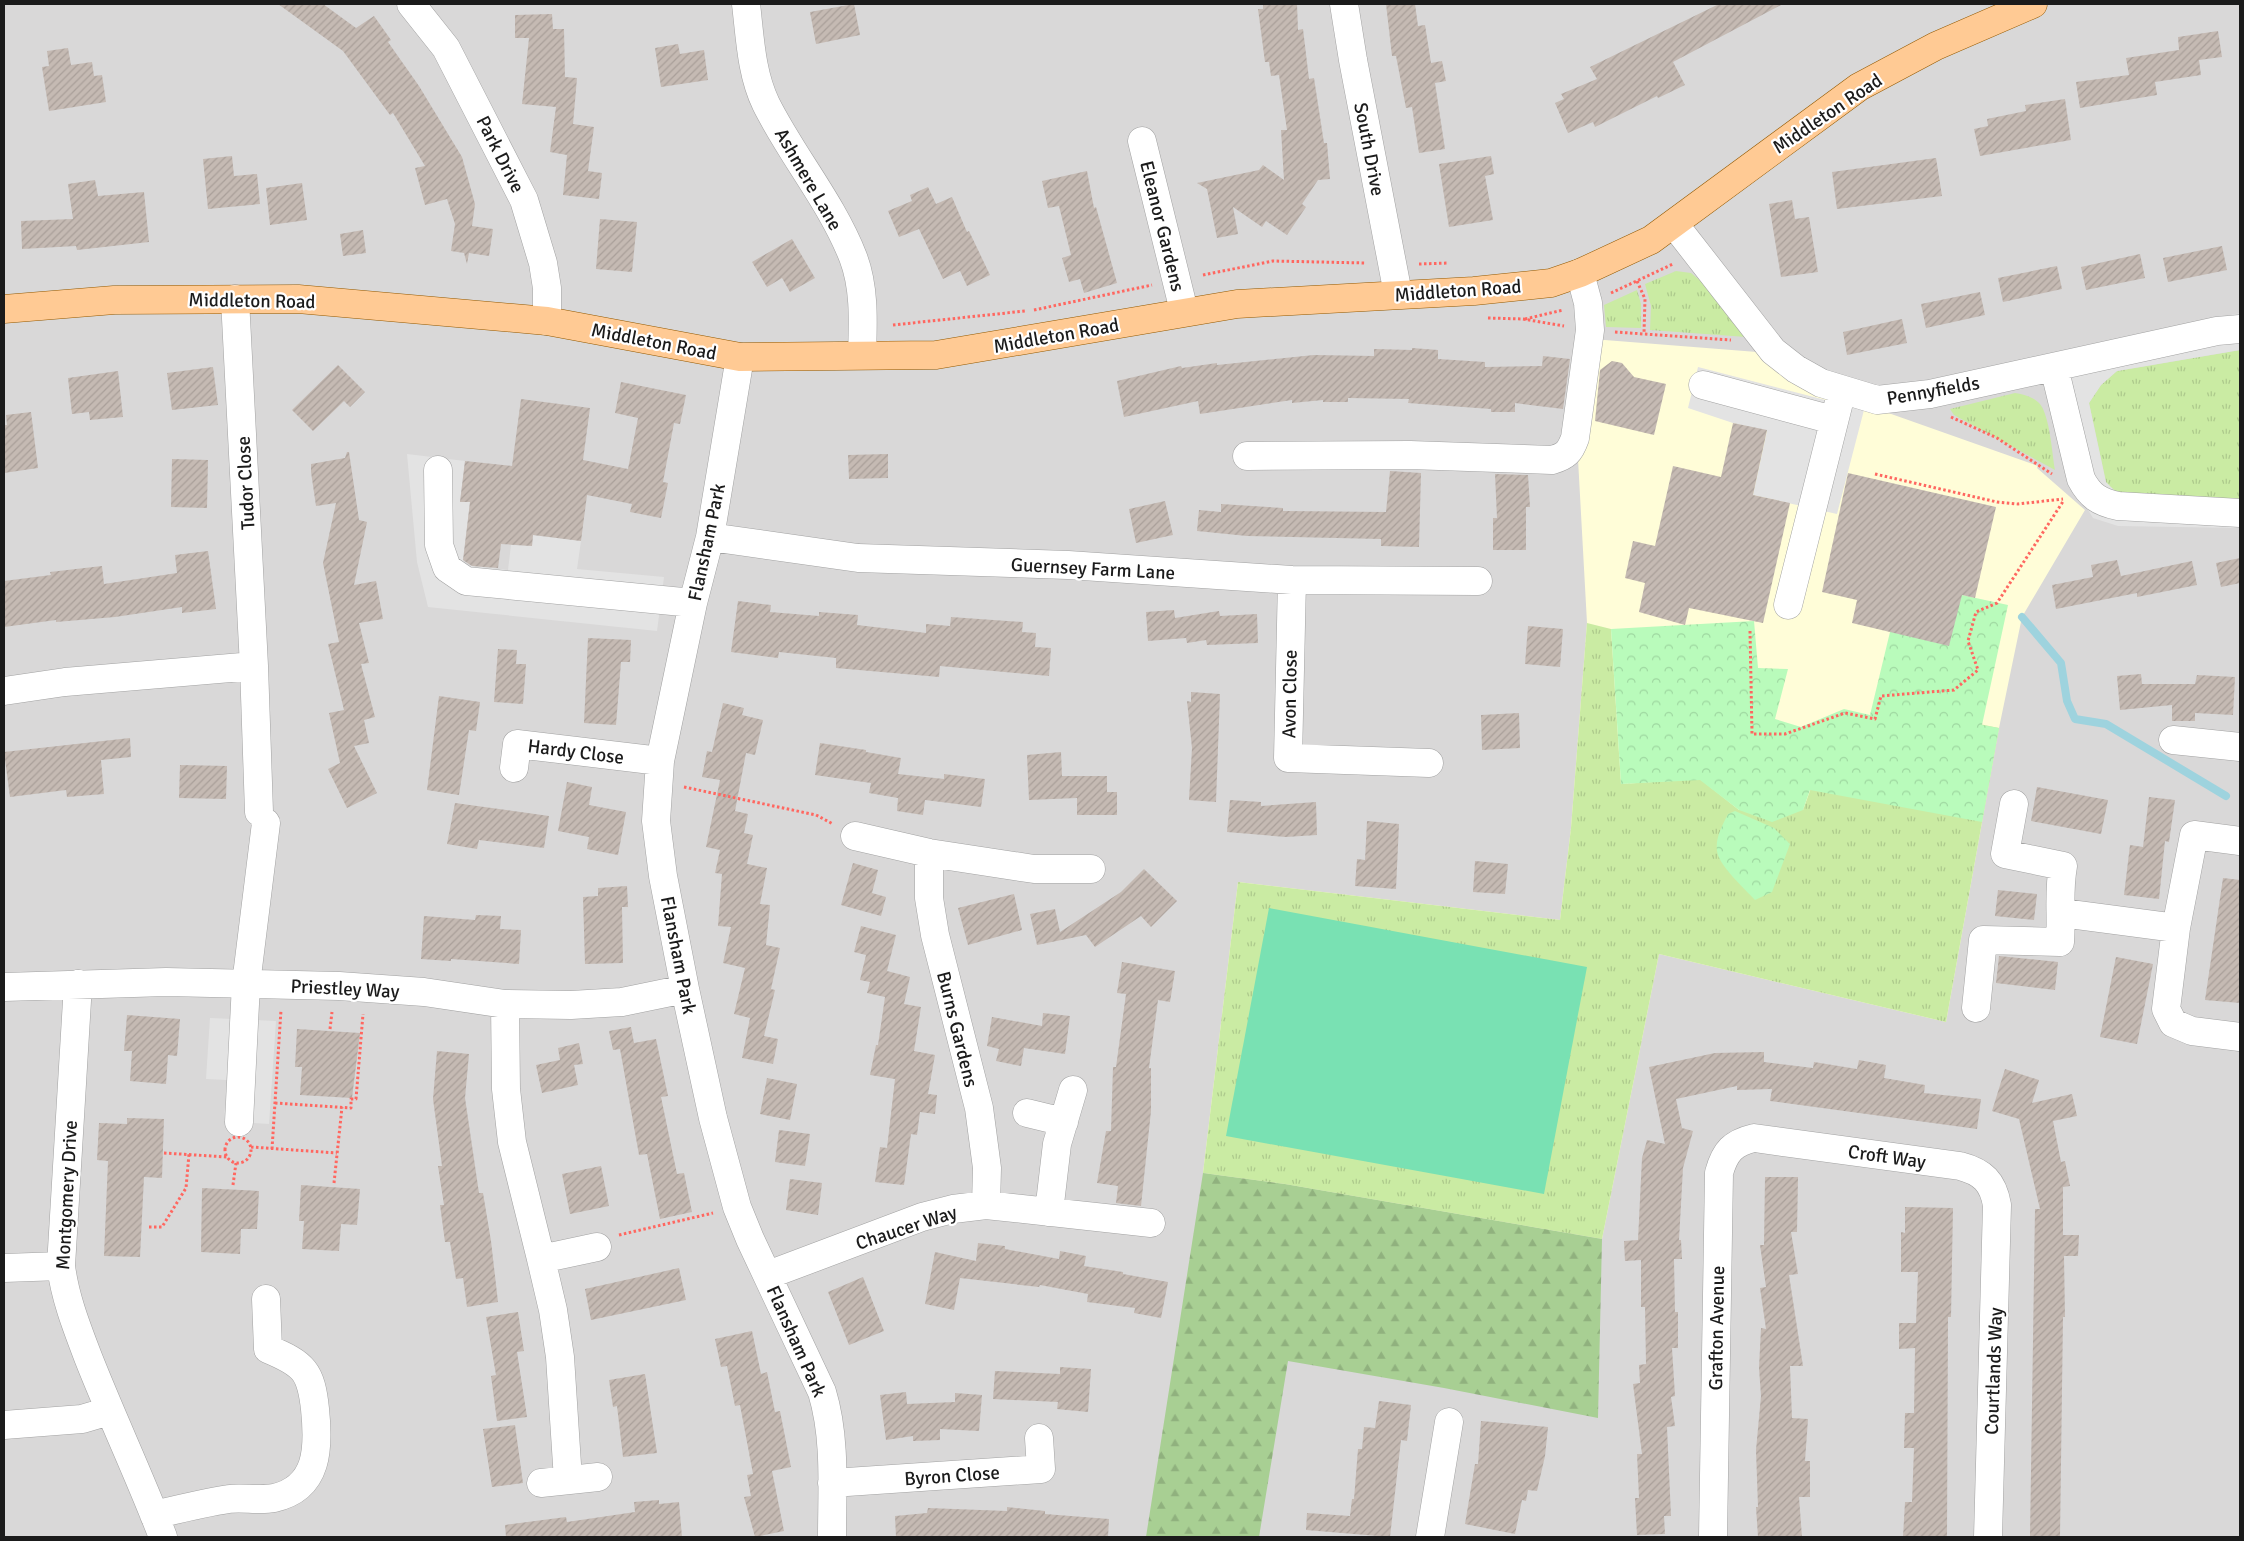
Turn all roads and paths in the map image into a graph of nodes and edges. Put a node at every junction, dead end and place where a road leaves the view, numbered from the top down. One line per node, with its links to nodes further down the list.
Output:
1 (411, 4): 17 (street, Park Drive)
2 (746, 4): 23 (street, Ashmere Lane)
3 (1344, 4): 8 (street, South Drive)
4 (2033, 4): 6 (main road, Middleton Road)
5 (1142, 141): 11 (street, Eleanor Gardens)
6 (1674, 224): 7 (main road, Middleton Road); 22 (street, Pennyfields)
7 (1620, 255): 10 (main road, Middleton Road); 21 (path)
8 (1393, 263): 9 (path); 11 (path); 12 (street, South Drive)
9 (1448, 264)
10 (1580, 273): 12 (main road, Middleton Road); 20 (street)
11 (1176, 280): 15 (street, Eleanor Gardens); 18 (path)
12 (1398, 294): 15 (main road, Middleton Road)
13 (235, 299): 14 (main road, Middleton Road); 17 (main road, Middleton Road); 41 (street, Tudor Close)
14 (4, 309)
15 (1184, 311): 23 (main road, Middleton Road)
16 (1486, 318): 20 (path)
17 (547, 321): 24 (main road, Middleton Road)
18 (893, 325)
19 (2240, 329): 25 (street, Pennyfields)
20 (1590, 330): 21 (path); 30 (street)
21 (1644, 333): 22 (path)
22 (1766, 342): 27 (street, Pennyfields)
23 (862, 356): 24 (main road, Middleton Road)
24 (740, 357): 35 (street, Flansham Park)
25 (2054, 367): 27 (street, Pennyfields); 33 (street)
26 (1703, 385): 29 (street)
27 (1842, 390): 29 (street)
28 (1941, 413): 33 (path)
29 (1833, 420): 39 (street)
30 (1247, 456)
31 (438, 470): 38 (street)
32 (1875, 474): 33 (path)
33 (2076, 496): 34 (street); 40 (path)
34 (2240, 513)
35 (710, 537): 36 (street, Guernsey Farm Lane); 38 (street, Flansham Park)
36 (1292, 580): 37 (street, Guernsey Farm Lane); 45 (street, Avon Close)
37 (1478, 581)
38 (693, 603): 47 (street, Flansham Park)
39 (1788, 605)
40 (1750, 631)
41 (254, 666): 42 (street); 56 (street, Tudor Close)
42 (4, 691)
43 (2173, 740): 44 (street)
44 (2240, 747)
45 (1429, 763)
46 (514, 768): 47 (street, Hardy Close)
47 (659, 772): 49 (path); 58 (street, Flansham Park)
48 (2014, 804): 53 (street)
49 (855, 836): 51 (street)
50 (2240, 841): 54 (street)
51 (929, 853): 52 (street); 82 (street, Burns Gardens)
52 (1091, 869)
53 (2062, 913): 54 (street); 63 (street)
54 (2176, 928): 65 (street)
55 (78, 984): 56 (street, Priestley Way); 57 (street, Priestley Way); 90 (street, Montgomery Drive)
56 (246, 984): 60 (street, Priestley Way); 70 (street, Tudor Close)
57 (4, 987)
58 (685, 989): 60 (street, Priestley Way); 84 (street, Flansham Park)
59 (333, 1003): 64 (path)
60 (505, 1004): 89 (street)
61 (281, 1005): 67 (path)
62 (364, 1006): 68 (path)
63 (1976, 1008)
64 (330, 1029)
65 (2240, 1037)
66 (1073, 1090): 71 (street)
67 (275, 1103): 68 (path); 74 (path)
68 (342, 1107): 76 (path)
69 (1028, 1113): 71 (street)
70 (239, 1122)
71 (1064, 1122): 85 (street)
72 (1754, 1138): 83 (street, Croft Way); 105 (street, Grafton Avenue)
73 (251, 1147): 74 (path); 78 (path); 79 (path)
74 (272, 1149): 76 (path)
75 (164, 1153): 77 (path)
76 (337, 1153): 80 (path)
77 (189, 1154): 78 (path); 87 (path)
78 (227, 1157): 79 (path)
79 (236, 1163): 81 (path)
80 (334, 1183)
81 (233, 1185)
82 (986, 1205): 85 (street, Chaucer Way); 92 (street, Chaucer Way)
83 (1998, 1205): 106 (street, Courtlands Way)
84 (737, 1207): 88 (path); 92 (street, Flansham Park)
85 (1049, 1212): 86 (street, Chaucer Way)
86 (1151, 1223)
87 (149, 1227)
88 (597, 1247): 89 (street)
89 (540, 1259): 99 (street)
90 (60, 1266): 91 (street); 94 (street, Montgomery Drive)
91 (4, 1268)
92 (768, 1275): 101 (street, Flansham Park)
93 (266, 1299): 102 (street)
94 (109, 1411): 96 (street); 102 (street, Montgomery Drive)
95 (1449, 1422): 104 (street)
96 (4, 1425)
97 (1039, 1438): 101 (street, Byron Close)
98 (598, 1477): 99 (street)
99 (568, 1480): 100 (street)
100 (541, 1483)
101 (832, 1483): 103 (street, Flansham Park)
102 (159, 1526)
103 (832, 1537)
104 (1430, 1537)
105 (1713, 1537)
106 (1988, 1537)

